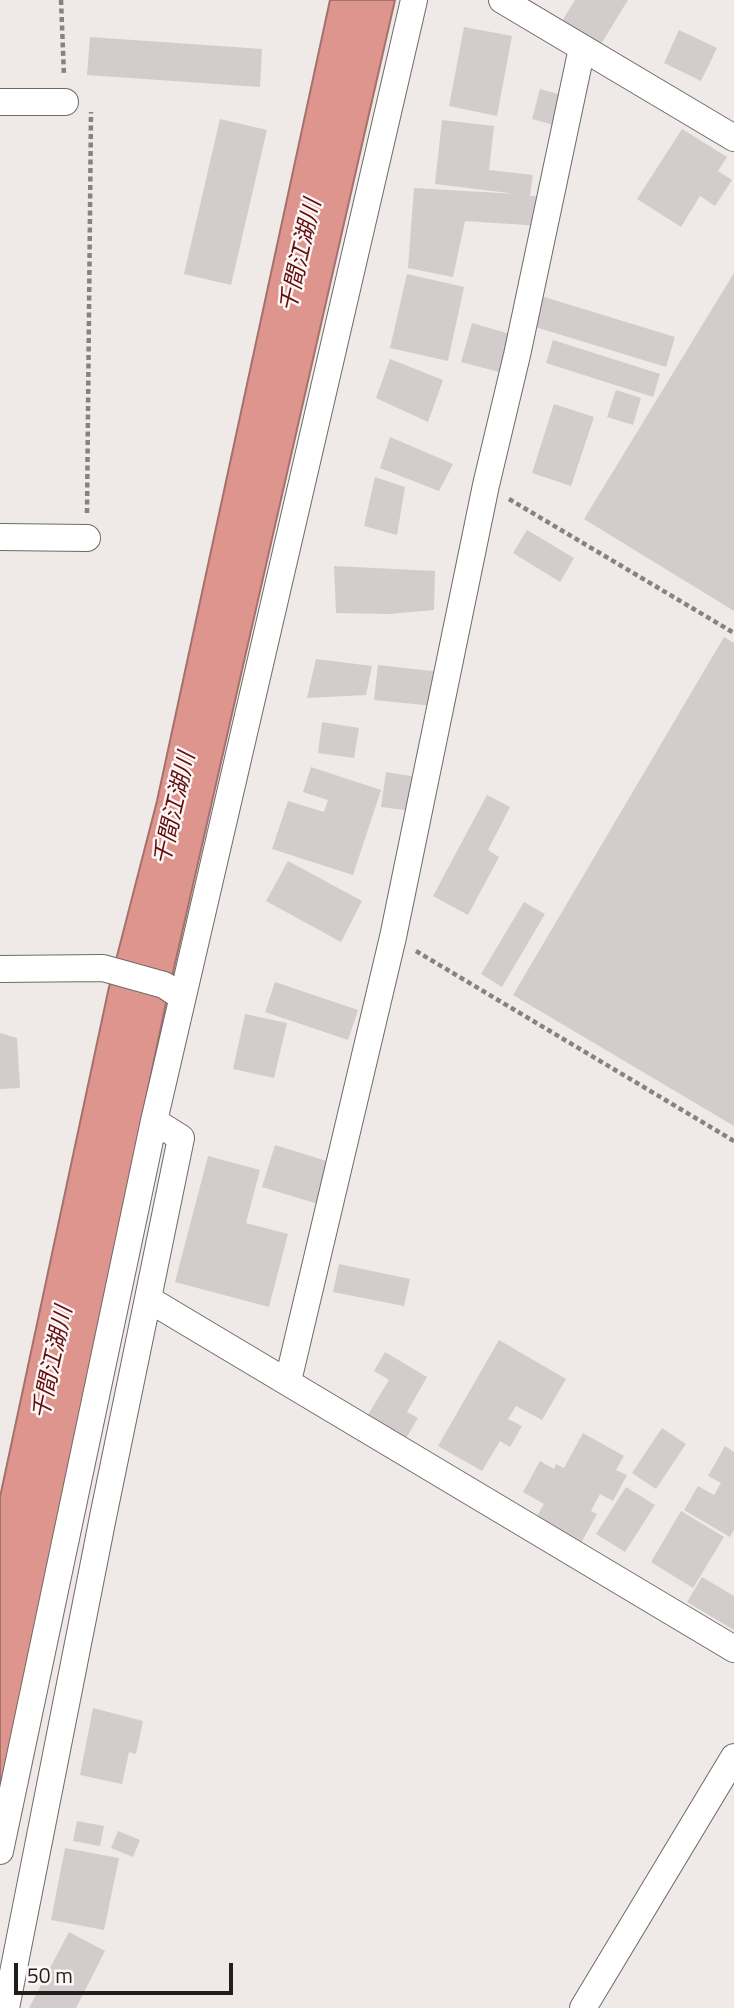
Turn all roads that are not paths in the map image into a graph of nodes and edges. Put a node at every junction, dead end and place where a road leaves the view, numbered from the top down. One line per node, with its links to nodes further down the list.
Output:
1 (414, 0): 10 (street)
2 (502, 0): 3 (street)
3 (582, 48): 6 (street); 13 (street)
4 (0, 102): 5 (street)
5 (65, 102)
6 (734, 138)
7 (0, 537): 8 (street)
8 (87, 538)
9 (0, 969): 10 (street)
10 (173, 991): 11 (street)
11 (154, 1121): 12 (street); 16 (street)
12 (148, 1299): 13 (street); 17 (street)
13 (288, 1381): 14 (street)
14 (734, 1649)
15 (734, 1757): 18 (street)
16 (0, 1851)
17 (6, 2008)
18 (583, 2008)

